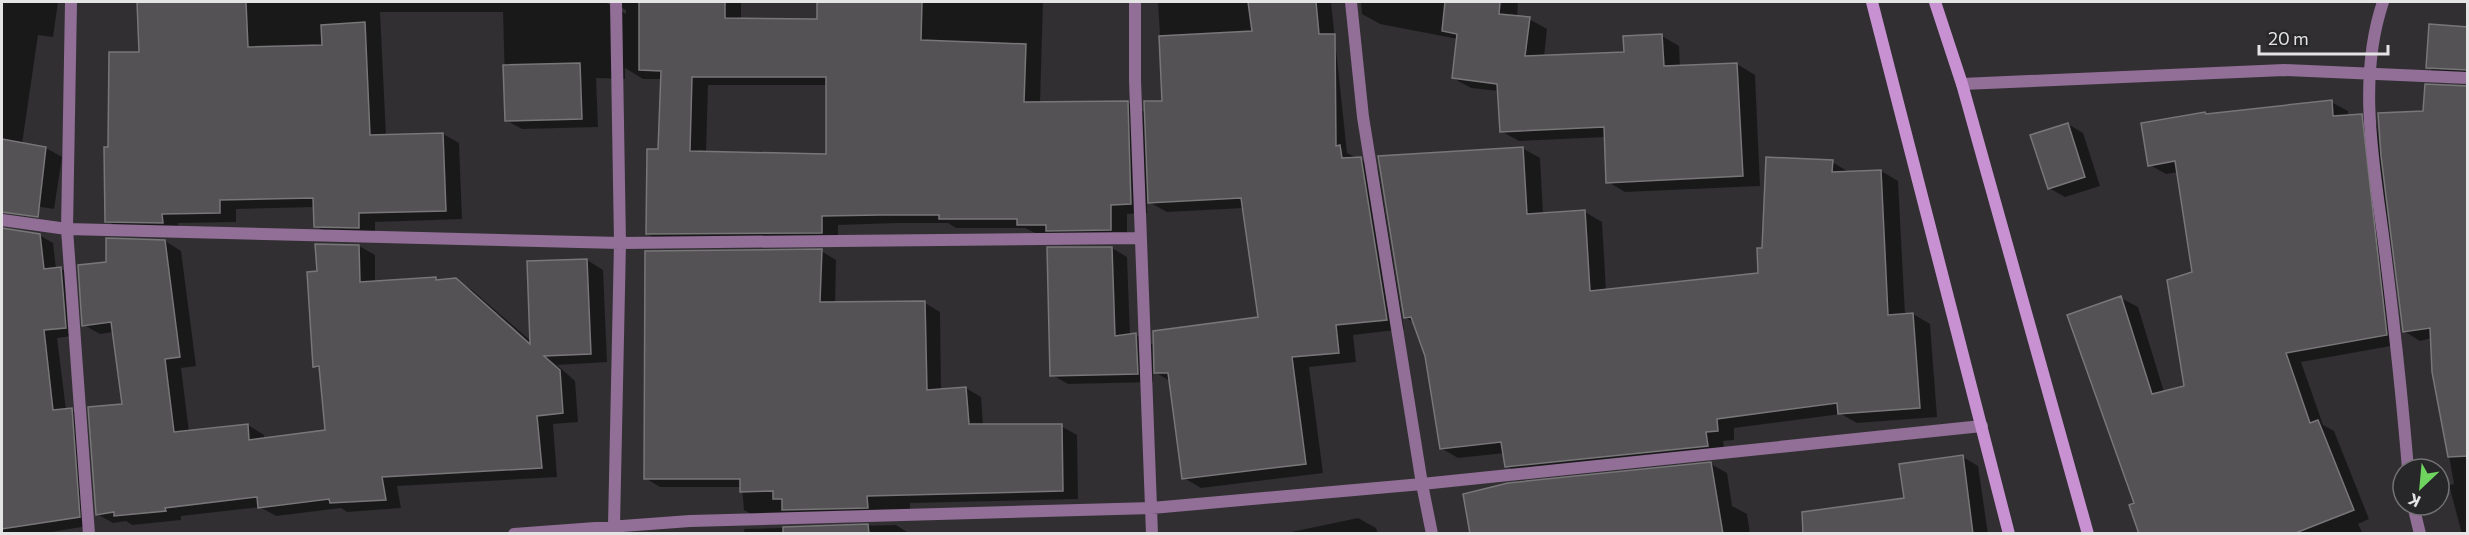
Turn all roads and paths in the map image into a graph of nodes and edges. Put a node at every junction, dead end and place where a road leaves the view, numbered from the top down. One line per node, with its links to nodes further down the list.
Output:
1 (71, 2): 12 (street)
2 (616, 2): 14 (street)
3 (1135, 2): 13 (street)
4 (1351, 2): 17 (street)
5 (1872, 2): 15 (main road)
6 (1935, 2): 10 (main road)
7 (2383, 2): 8 (street)
8 (2370, 74): 9 (street); 10 (street); 16 (street)
9 (2468, 78)
10 (1962, 84): 27 (main road)
11 (2, 220): 12 (street)
12 (67, 229): 14 (street); 22 (street)
13 (1141, 238): 14 (street); 18 (street)
14 (620, 243): 20 (street)
15 (1982, 426): 17 (street); 26 (main road)
16 (2407, 457)
17 (1422, 484): 18 (street); 25 (street)
18 (1152, 508): 21 (street); 24 (street)
19 (2416, 517): 28 (street)
20 (614, 526): 21 (street); 23 (street)
21 (691, 527)
22 (88, 534)
23 (514, 534)
24 (1152, 534)
25 (1432, 534)
26 (2009, 534)
27 (2088, 534)
28 (2420, 534)

